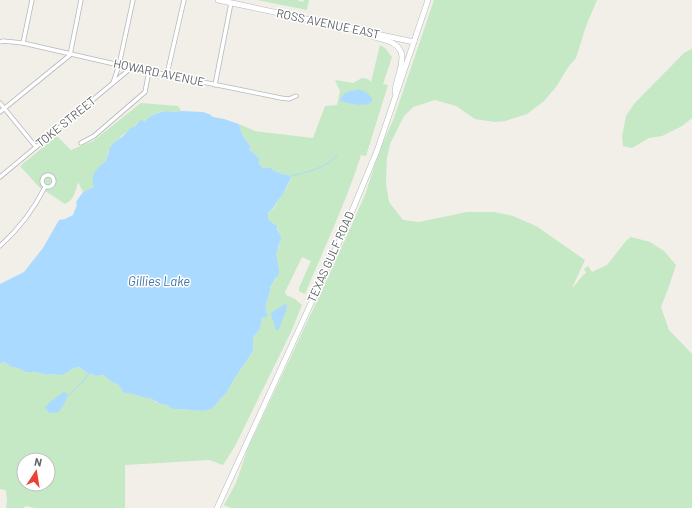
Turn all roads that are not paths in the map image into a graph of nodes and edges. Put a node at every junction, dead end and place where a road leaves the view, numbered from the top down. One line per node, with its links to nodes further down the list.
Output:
1 (32, 0): 11 (street)
2 (81, 0): 12 (street)
3 (133, 0): 13 (street)
4 (184, 0): 16 (street)
5 (218, 0): 7 (main road, ROSS AVENUE EAST)
6 (428, 0): 10 (main road, TEXAS GULF ROAD)
7 (231, 3): 8 (main road, ROSS AVENUE EAST); 18 (street)
8 (357, 30): 10 (main road, ROSS AVENUE EAST); 20 (main road)
9 (0, 42): 11 (street, HOWARD AVENUE)
10 (414, 42): 20 (main road, TEXAS GULF ROAD)
11 (23, 44): 12 (street, HOWARD AVENUE)
12 (70, 54): 13 (street, HOWARD AVENUE); 22 (street)
13 (119, 65): 14 (street, HOWARD AVENUE); 17 (street)
14 (132, 68): 15 (street, HOWARD AVENUE); 17 (street, TOKE STREET)
15 (149, 71): 16 (street, HOWARD AVENUE); 24 (street)
16 (167, 74): 18 (street, HOWARD AVENUE)
17 (113, 84): 25 (street, TOKE STREET)
18 (215, 85): 19 (street, HOWARD AVENUE)
19 (296, 96)
20 (394, 99): 29 (main road, TEXAS GULF ROAD)
21 (0, 102): 22 (street)
22 (5, 108): 23 (street); 25 (street)
23 (0, 112)
24 (81, 143)
25 (36, 147): 26 (street, TOKE STREET)
26 (0, 177)
27 (45, 187): 28 (street)
28 (0, 246)
29 (217, 508)

